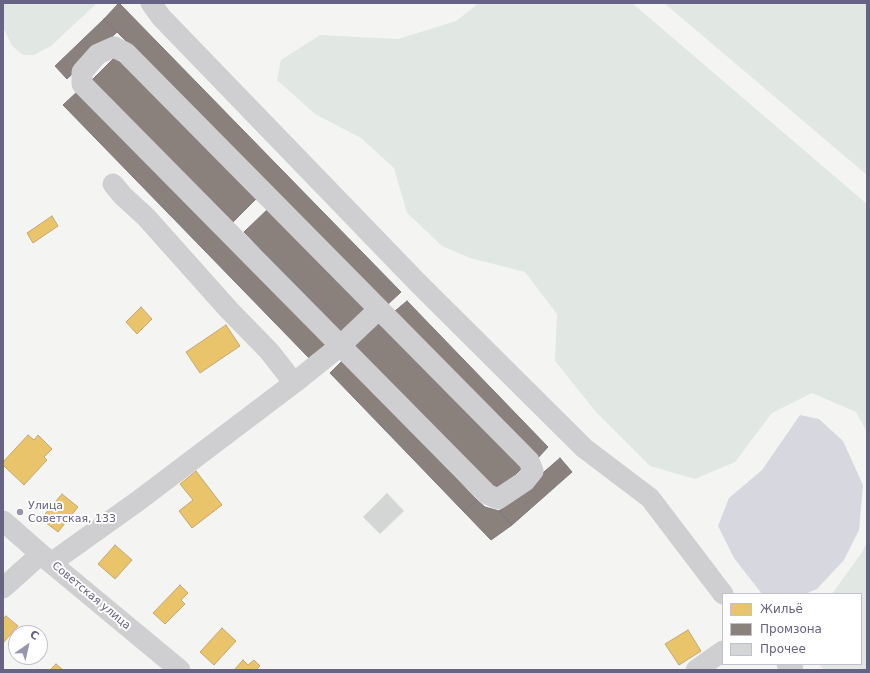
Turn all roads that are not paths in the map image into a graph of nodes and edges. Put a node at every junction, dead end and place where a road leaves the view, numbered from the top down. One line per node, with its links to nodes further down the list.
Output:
1 (151, 3): 9 (street)
2 (113, 184): 5 (street)
3 (379, 309): 4 (street); 4 (street); 4 (street)
4 (340, 346): 5 (street)
5 (294, 383): 7 (street)
6 (3, 521): 7 (street, Советская улица)
7 (46, 559): 8 (street); 11 (street, Советская улица)
8 (3, 588)
9 (722, 593)
10 (722, 652): 12 (street)
11 (180, 670)
12 (696, 670)

